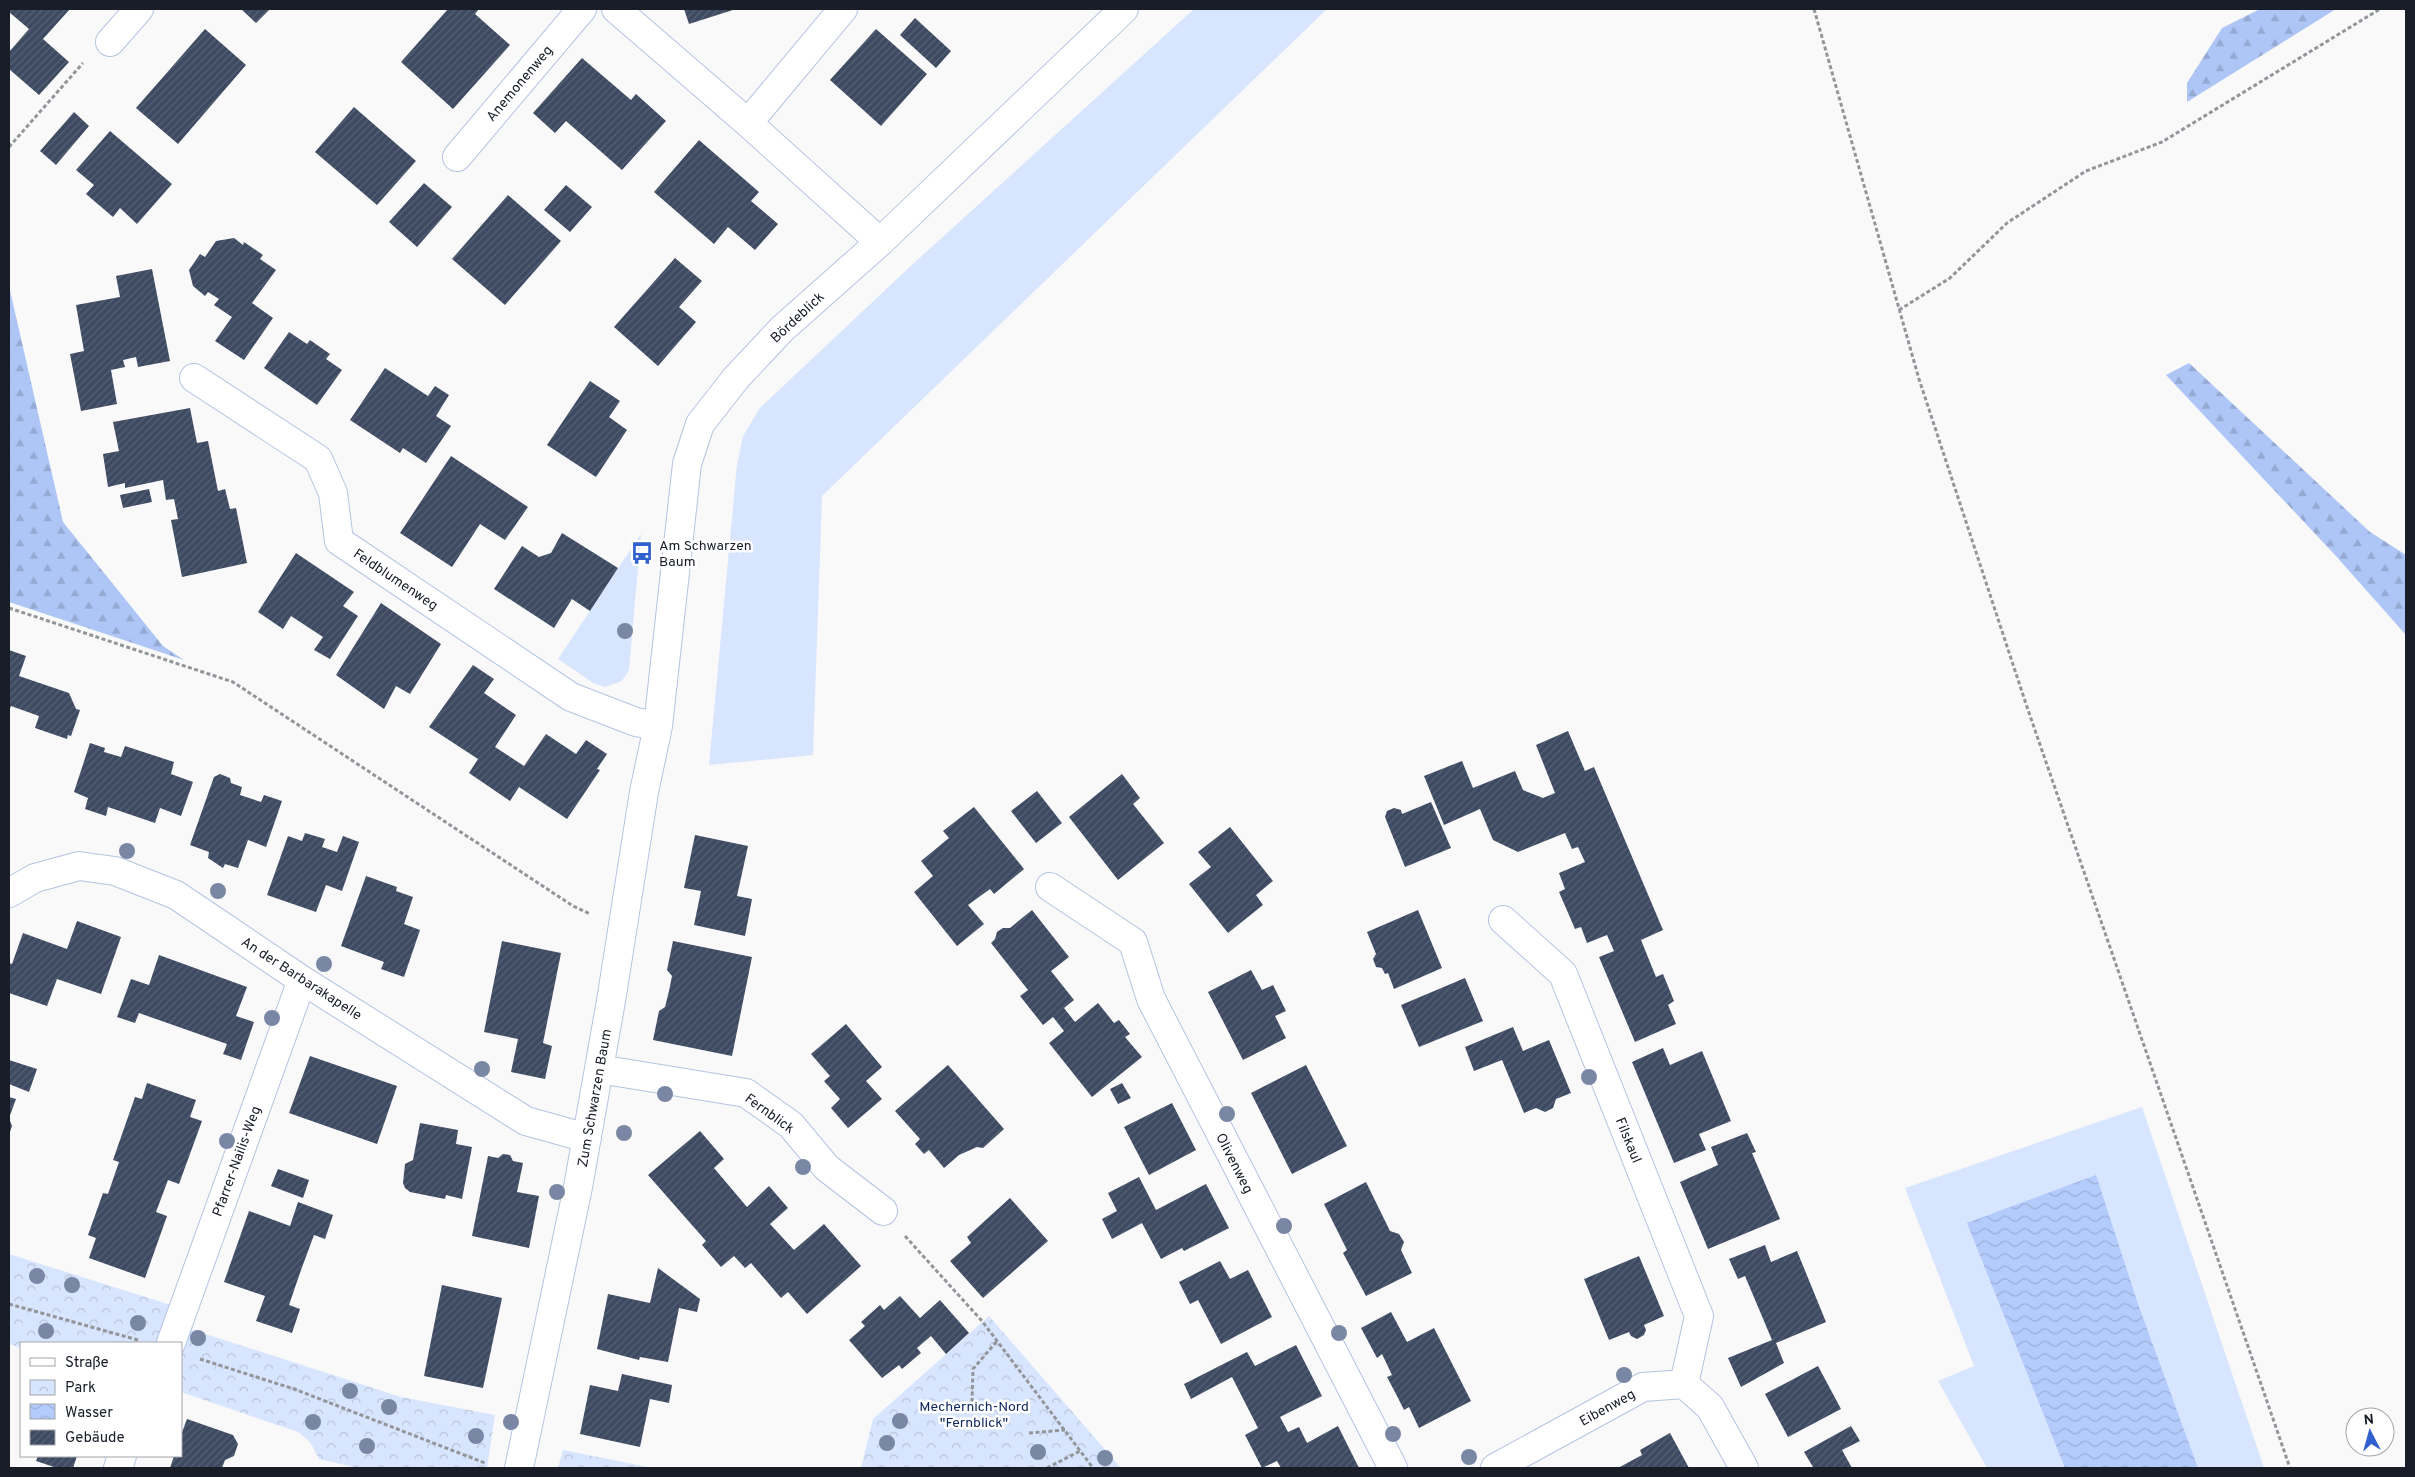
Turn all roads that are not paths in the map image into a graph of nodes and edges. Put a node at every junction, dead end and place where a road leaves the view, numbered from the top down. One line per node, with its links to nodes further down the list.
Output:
1 (139, 9): 6 (street)
2 (582, 9): 8 (street, Anemonenweg)
3 (616, 9): 7 (street)
4 (843, 9): 7 (street)
5 (1124, 9): 9 (street, Bördeblick)
6 (110, 42)
7 (748, 123): 9 (street)
8 (457, 158)
9 (880, 242): 11 (street, Bördeblick)
10 (194, 378): 11 (street, Feldblumenweg)
11 (658, 726): 16 (street, Zum Schwarzen Baum)
12 (1050, 887): 22 (street, Olivenweg)
13 (9, 893): 15 (street, An der Barbarakapelle)
14 (1502, 920): 20 (street, Filskaul)
15 (302, 980): 17 (street, An der Barbarakapelle); 19 (street, Pfarrer-Nailis-Weg)
16 (598, 1068): 17 (street, Zum Schwarzen Baum); 18 (street, Fernblick)
17 (587, 1138): 21 (street, Zum Schwarzen Baum)
18 (882, 1211)
19 (171, 1342)
20 (1684, 1384): 23 (street, Eibenweg); 24 (street)
21 (519, 1468)
22 (1393, 1468)
23 (1495, 1468)
24 (1744, 1468)

